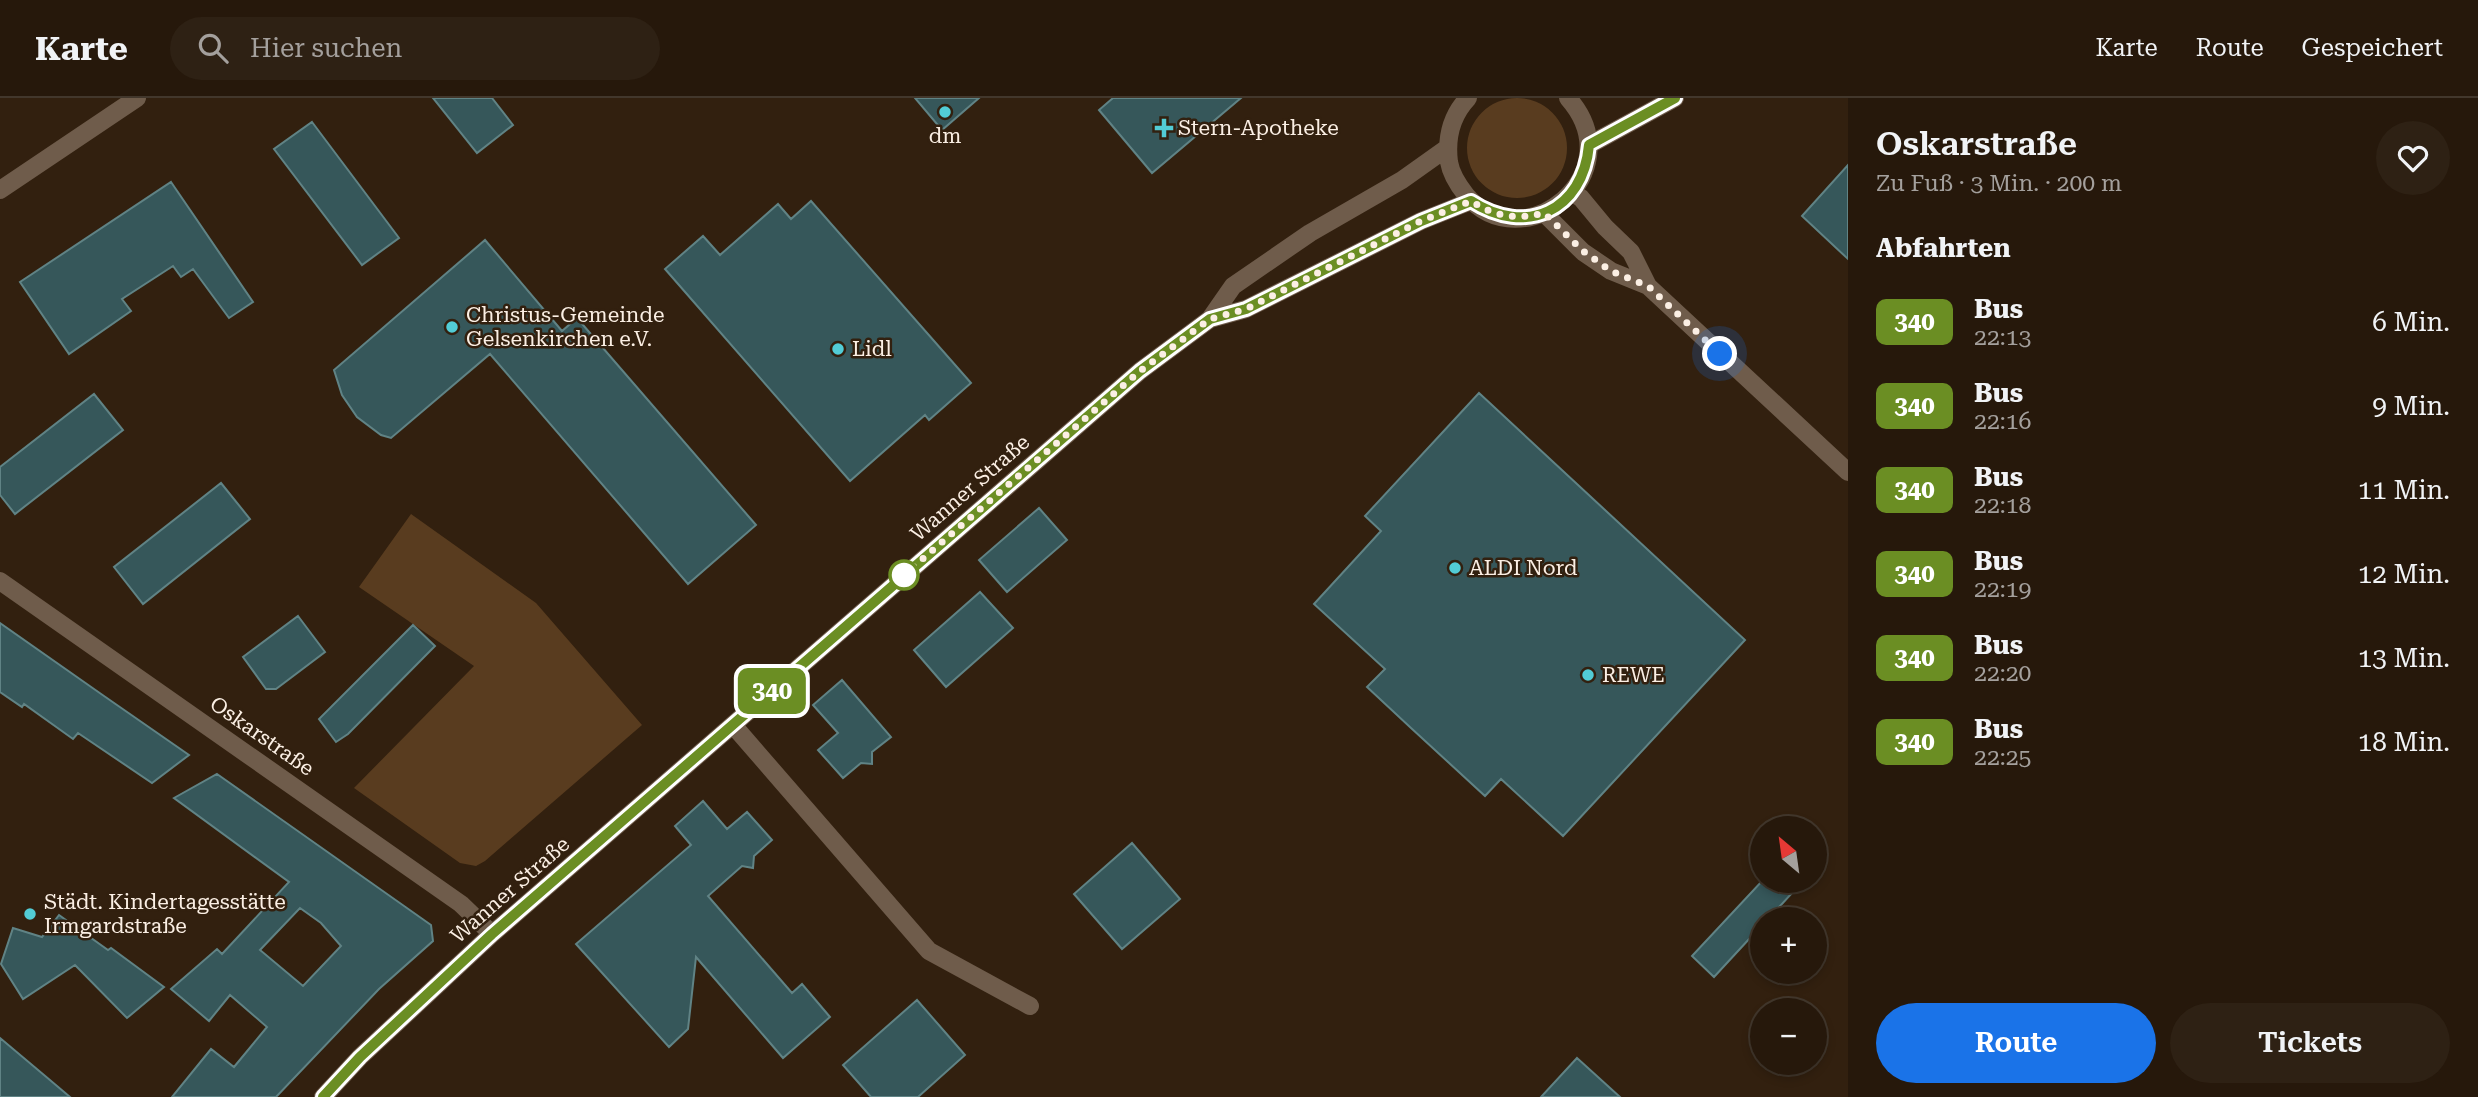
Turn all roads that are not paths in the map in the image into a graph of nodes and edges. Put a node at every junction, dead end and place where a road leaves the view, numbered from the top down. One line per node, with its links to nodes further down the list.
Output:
1 (137, 98): 7 (street)
2 (1568, 98): 5 (street)
3 (1675, 98): 5 (street)
4 (1466, 99): 6 (street)
5 (1589, 145): 8 (street)
6 (1447, 148): 9 (street); 12 (street, Wanner Straße)
7 (0, 190)
8 (1573, 192): 10 (street); 11 (street)
9 (1471, 201): 10 (street); 12 (street, Wanner Straße)
10 (1544, 213): 11 (street)
11 (1648, 286): 13 (street)
12 (1210, 319): 15 (street, Wanner Straße)
13 (1848, 472)
14 (0, 580): 16 (street, Oskarstraße)
15 (733, 725): 16 (street, Wanner Straße); 17 (street)
16 (492, 934): 18 (street, Wanner Straße)
17 (1030, 1006)
18 (323, 1097)

